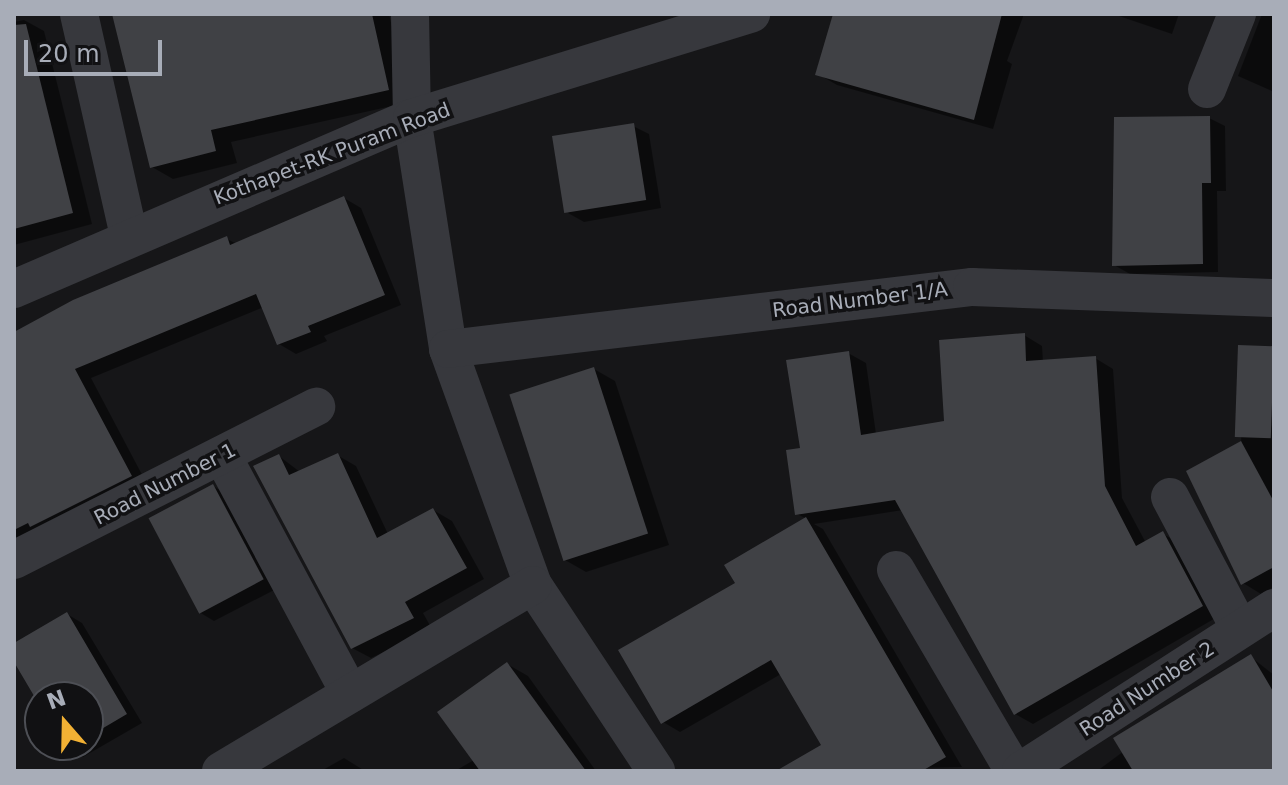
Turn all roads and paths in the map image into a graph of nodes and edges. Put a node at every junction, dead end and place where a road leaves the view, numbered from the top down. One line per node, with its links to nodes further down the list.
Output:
1 (79, 14): 7 (street)
2 (410, 14): 6 (street)
3 (751, 14): 6 (street, Kothapet-RK Puram Road)
4 (1237, 14): 5 (street)
5 (1207, 89)
6 (412, 118): 7 (street, Kothapet-RK Puram Road); 10 (street)
7 (129, 236): 8 (street, Kothapet-RK Puram Road)
8 (14, 289)
9 (1274, 298): 10 (street, Road Number 1/A)
10 (448, 349): 16 (street)
11 (316, 407): 12 (street, Road Number 1)
12 (222, 455): 14 (street, Road Number 1); 19 (street)
13 (1170, 497): 18 (street)
14 (14, 560)
15 (896, 570): 22 (street)
16 (533, 585): 19 (street); 21 (street)
17 (1274, 608): 18 (street, Road Number 2)
18 (1240, 629): 23 (street, Road Number 2)
19 (350, 694): 20 (street)
20 (221, 771)
21 (656, 771)
22 (1014, 771)
23 (1021, 771)

